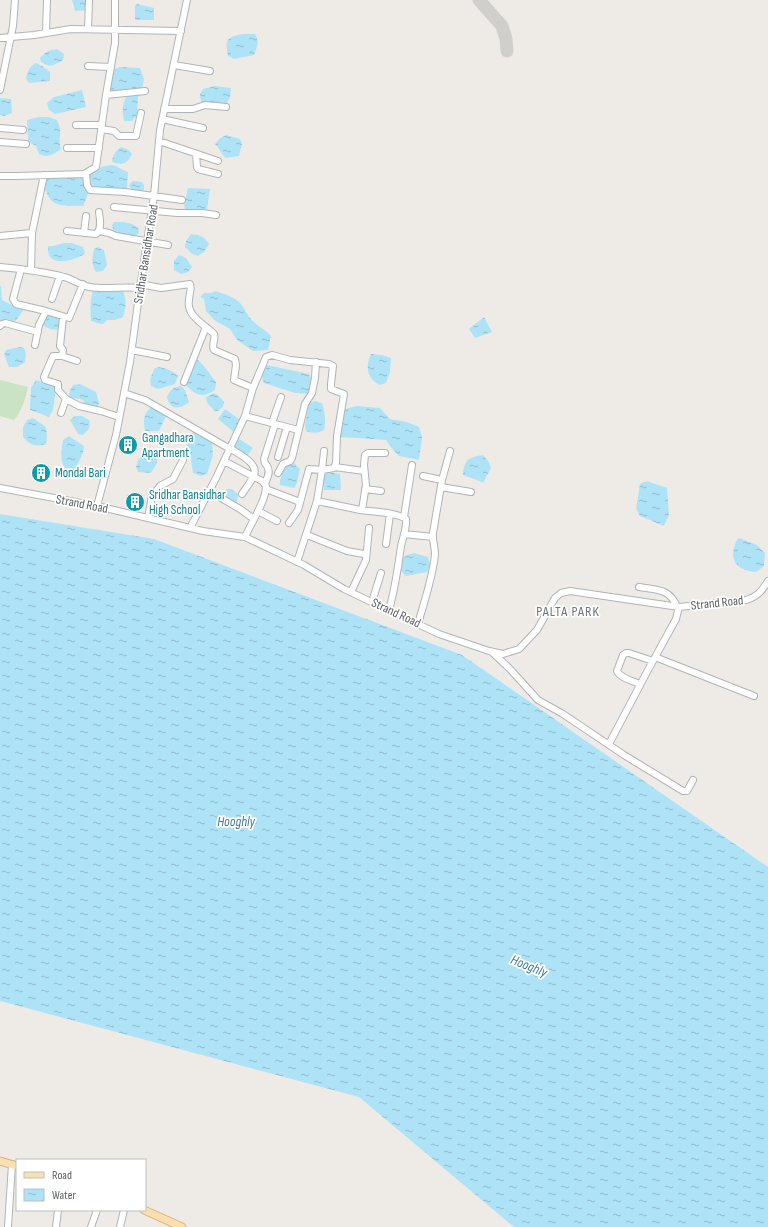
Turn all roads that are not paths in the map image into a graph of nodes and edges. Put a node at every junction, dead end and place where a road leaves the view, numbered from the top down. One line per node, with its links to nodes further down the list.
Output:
1 (15, 0): 11 (street)
2 (47, 0): 9 (street)
3 (89, 0): 6 (street)
4 (115, 0): 7 (street)
5 (187, 0): 8 (street, Sridhar Bansidhar Road)
6 (88, 29): 7 (street); 9 (street)
7 (116, 30): 8 (street); 14 (street)
8 (181, 30): 12 (street, Sridhar Bansidhar Road)
9 (46, 33): 11 (street)
10 (0, 38): 11 (street)
11 (11, 38): 16 (street)
12 (174, 65): 15 (street); 20 (street, Sridhar Bansidhar Road)
13 (88, 66): 14 (street)
14 (111, 67): 18 (street)
15 (210, 71)
16 (0, 90)
17 (145, 91): 18 (street)
18 (106, 95): 24 (street)
19 (226, 107): 20 (street)
20 (164, 109): 22 (street, Sridhar Bansidhar Road)
21 (142, 113): 24 (street)
22 (162, 119): 26 (street); 28 (street, Sridhar Bansidhar Road)
23 (76, 125): 24 (street)
24 (101, 127): 32 (street)
25 (0, 128): 27 (street)
26 (202, 128)
27 (23, 130)
28 (159, 141): 33 (street); 39 (street, Sridhar Bansidhar Road)
29 (0, 142): 30 (street)
30 (26, 144)
31 (67, 148): 32 (street)
32 (99, 148): 35 (street)
33 (196, 154): 34 (street); 36 (street)
34 (218, 161)
35 (86, 173): 37 (street); 39 (street)
36 (218, 174)
37 (44, 175): 38 (street); 48 (street)
38 (0, 176)
39 (154, 196): 40 (street); 42 (street, Sridhar Bansidhar Road)
40 (182, 200)
41 (114, 207): 42 (street)
42 (152, 210): 44 (street); 51 (street, Sridhar Bansidhar Road)
43 (98, 212): 47 (street)
44 (216, 215)
45 (86, 216): 49 (street)
46 (67, 231): 49 (street)
47 (99, 231): 49 (street); 51 (street)
48 (32, 233): 50 (street); 55 (street)
49 (84, 233)
50 (0, 236)
51 (147, 242): 52 (street); 58 (street, Sridhar Bansidhar Road)
52 (168, 245)
53 (0, 267): 54 (street)
54 (21, 269): 55 (street); 60 (street)
55 (30, 270): 56 (street)
56 (60, 276): 57 (street); 59 (street)
57 (82, 284): 58 (street); 61 (street)
58 (140, 286): 63 (street); 66 (street, Sridhar Bansidhar Road)
59 (52, 299)
60 (46, 311): 61 (street); 64 (street)
61 (63, 316): 67 (street)
62 (0, 326): 64 (street)
63 (206, 327): 71 (street); 72 (street)
64 (38, 332): 65 (street)
65 (35, 345)
66 (132, 350): 68 (street); 73 (street, Sridhar Bansidhar Road)
67 (62, 356): 69 (street); 75 (street)
68 (167, 357)
69 (77, 362)
70 (316, 362): 72 (street); 81 (street); 90 (street)
71 (184, 382)
72 (253, 388): 77 (street)
73 (124, 393): 78 (street, Sridhar Bansidhar Road); 82 (street)
74 (281, 397): 79 (street)
75 (66, 399): 76 (street); 78 (street)
76 (61, 413)
77 (245, 416): 79 (street); 82 (street)
78 (119, 417): 107 (street, Sridhar Bansidhar Road)
79 (273, 423): 80 (street); 97 (street)
80 (287, 427): 81 (street); 86 (street)
81 (298, 430): 93 (street)
82 (230, 449): 88 (street); 94 (street)
83 (324, 451): 91 (street)
84 (450, 451): 96 (street)
85 (385, 453): 92 (street)
86 (278, 457)
87 (183, 460): 112 (street)
88 (224, 461): 94 (street); 102 (street)
89 (412, 465): 111 (street)
90 (335, 467): 91 (street); 92 (street)
91 (322, 470): 105 (street); 106 (street)
92 (364, 471): 100 (street)
93 (278, 473)
94 (253, 476): 97 (street); 104 (street)
95 (423, 476): 96 (street)
96 (442, 480): 98 (street)
97 (265, 486): 106 (street); 109 (street)
98 (441, 487): 103 (street); 121 (street)
99 (0, 488): 107 (street, Strand Road)
100 (365, 489): 101 (street); 108 (street)
101 (381, 491)
102 (209, 492): 113 (street); 116 (street)
103 (471, 492)
104 (242, 494)
105 (317, 501): 108 (street); 119 (street)
106 (300, 502): 115 (street)
107 (98, 506): 112 (street, Strand Road)
108 (362, 510): 110 (street)
109 (258, 511): 113 (street); 114 (street)
110 (390, 514): 111 (street); 122 (street)
111 (404, 517): 118 (street)
112 (148, 518): 116 (street, Strand Road)
113 (254, 519): 120 (street)
114 (277, 521)
115 (289, 523)
116 (190, 528): 120 (street, Strand Road)
117 (369, 528): 128 (street)
118 (404, 534): 121 (street); 131 (street)
119 (307, 535): 123 (street); 124 (street)
120 (245, 537): 124 (street, Strand Road)
121 (433, 537): 132 (street)
122 (386, 544)
123 (364, 554)
124 (297, 562): 128 (street, Strand Road)
125 (381, 573): 129 (street)
126 (768, 581): 130 (street, Strand Road)
127 (639, 587): 130 (street)
128 (351, 592): 129 (street, Strand Road)
129 (372, 602): 131 (street, Strand Road)
130 (678, 607): 133 (street, Strand Road); 134 (street)
131 (389, 610): 132 (street, Strand Road)
132 (418, 624): 133 (street, Strand Road)
133 (492, 652): 137 (street)
134 (654, 659): 135 (street); 135 (street); 136 (street)
135 (640, 684): 137 (street)
136 (754, 696)
137 (609, 744): 138 (street)
138 (694, 780)
139 (0, 1161): 140 (main road)
140 (14, 1165): 141 (street)
141 (14, 1185): 146 (street)
142 (58, 1211): 147 (street)
143 (97, 1211): 148 (street)
144 (124, 1211): 149 (street)
145 (146, 1211): 150 (main road)
146 (8, 1227)
147 (56, 1227)
148 (91, 1227)
149 (120, 1227)
150 (182, 1227)

